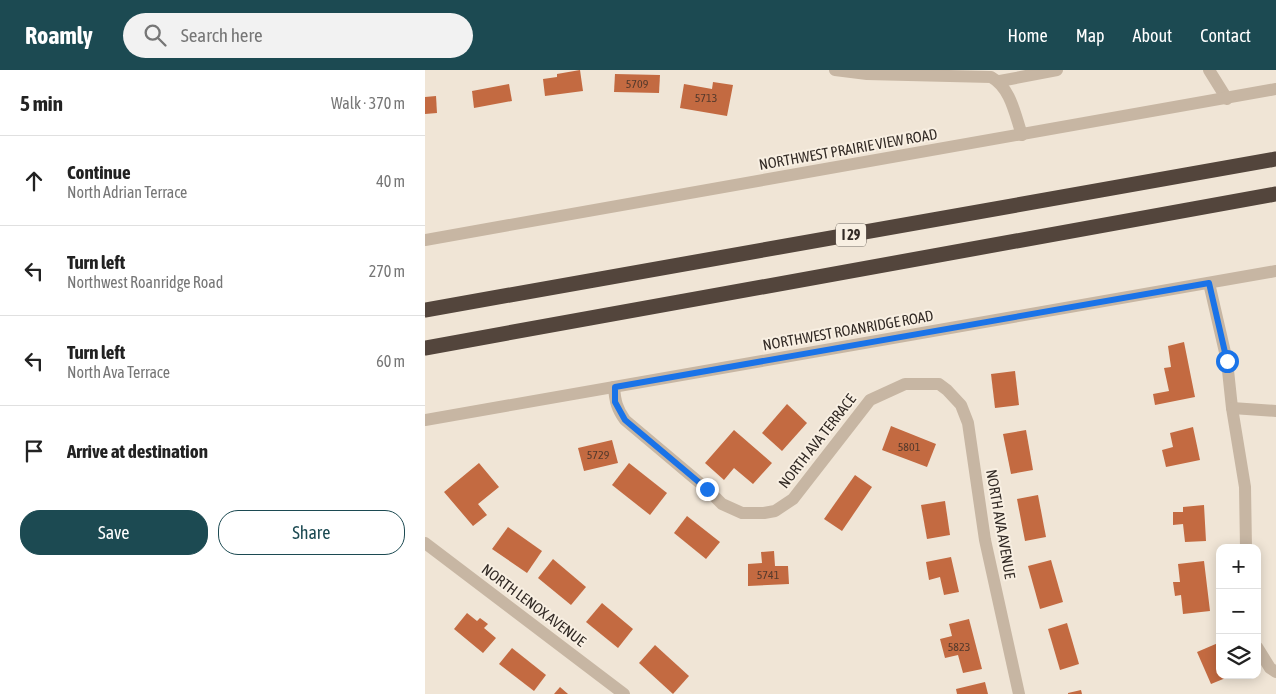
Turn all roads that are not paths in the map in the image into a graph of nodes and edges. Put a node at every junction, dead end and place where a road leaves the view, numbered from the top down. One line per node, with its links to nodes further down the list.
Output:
1 (835, 70): 4 (street)
2 (1057, 70): 4 (street)
3 (1209, 70): 6 (street)
4 (1000, 82): 7 (street)
5 (1276, 90): 6 (street, NORTHWEST PRAIRIE VIEW ROAD)
6 (1227, 99): 7 (street, NORTHWEST PRAIRIE VIEW ROAD)
7 (1022, 135): 10 (street, NORTHWEST PRAIRIE VIEW ROAD)
8 (1276, 159): 13 (highway, I 29)
9 (1276, 194): 14 (highway, I 29)
10 (425, 240)
11 (1276, 271): 12 (street, NORTHWEST ROANRIDGE ROAD)
12 (1209, 283): 16 (street, NORTHWEST ROANRIDGE ROAD); 17 (street)
13 (425, 310)
14 (425, 348)
15 (923, 384): 16 (street, NORTH AVA TERRACE); 25 (street, NORTH AVA AVENUE)
16 (615, 387): 19 (street, NORTHWEST ROANRIDGE ROAD)
17 (1232, 408): 18 (street); 21 (street)
18 (1276, 410)
19 (425, 420)
20 (425, 542): 24 (street, NORTH LENOX AVENUE)
21 (1246, 544)
22 (1261, 653): 23 (street)
23 (1276, 672)
24 (624, 694)
25 (1019, 694)

